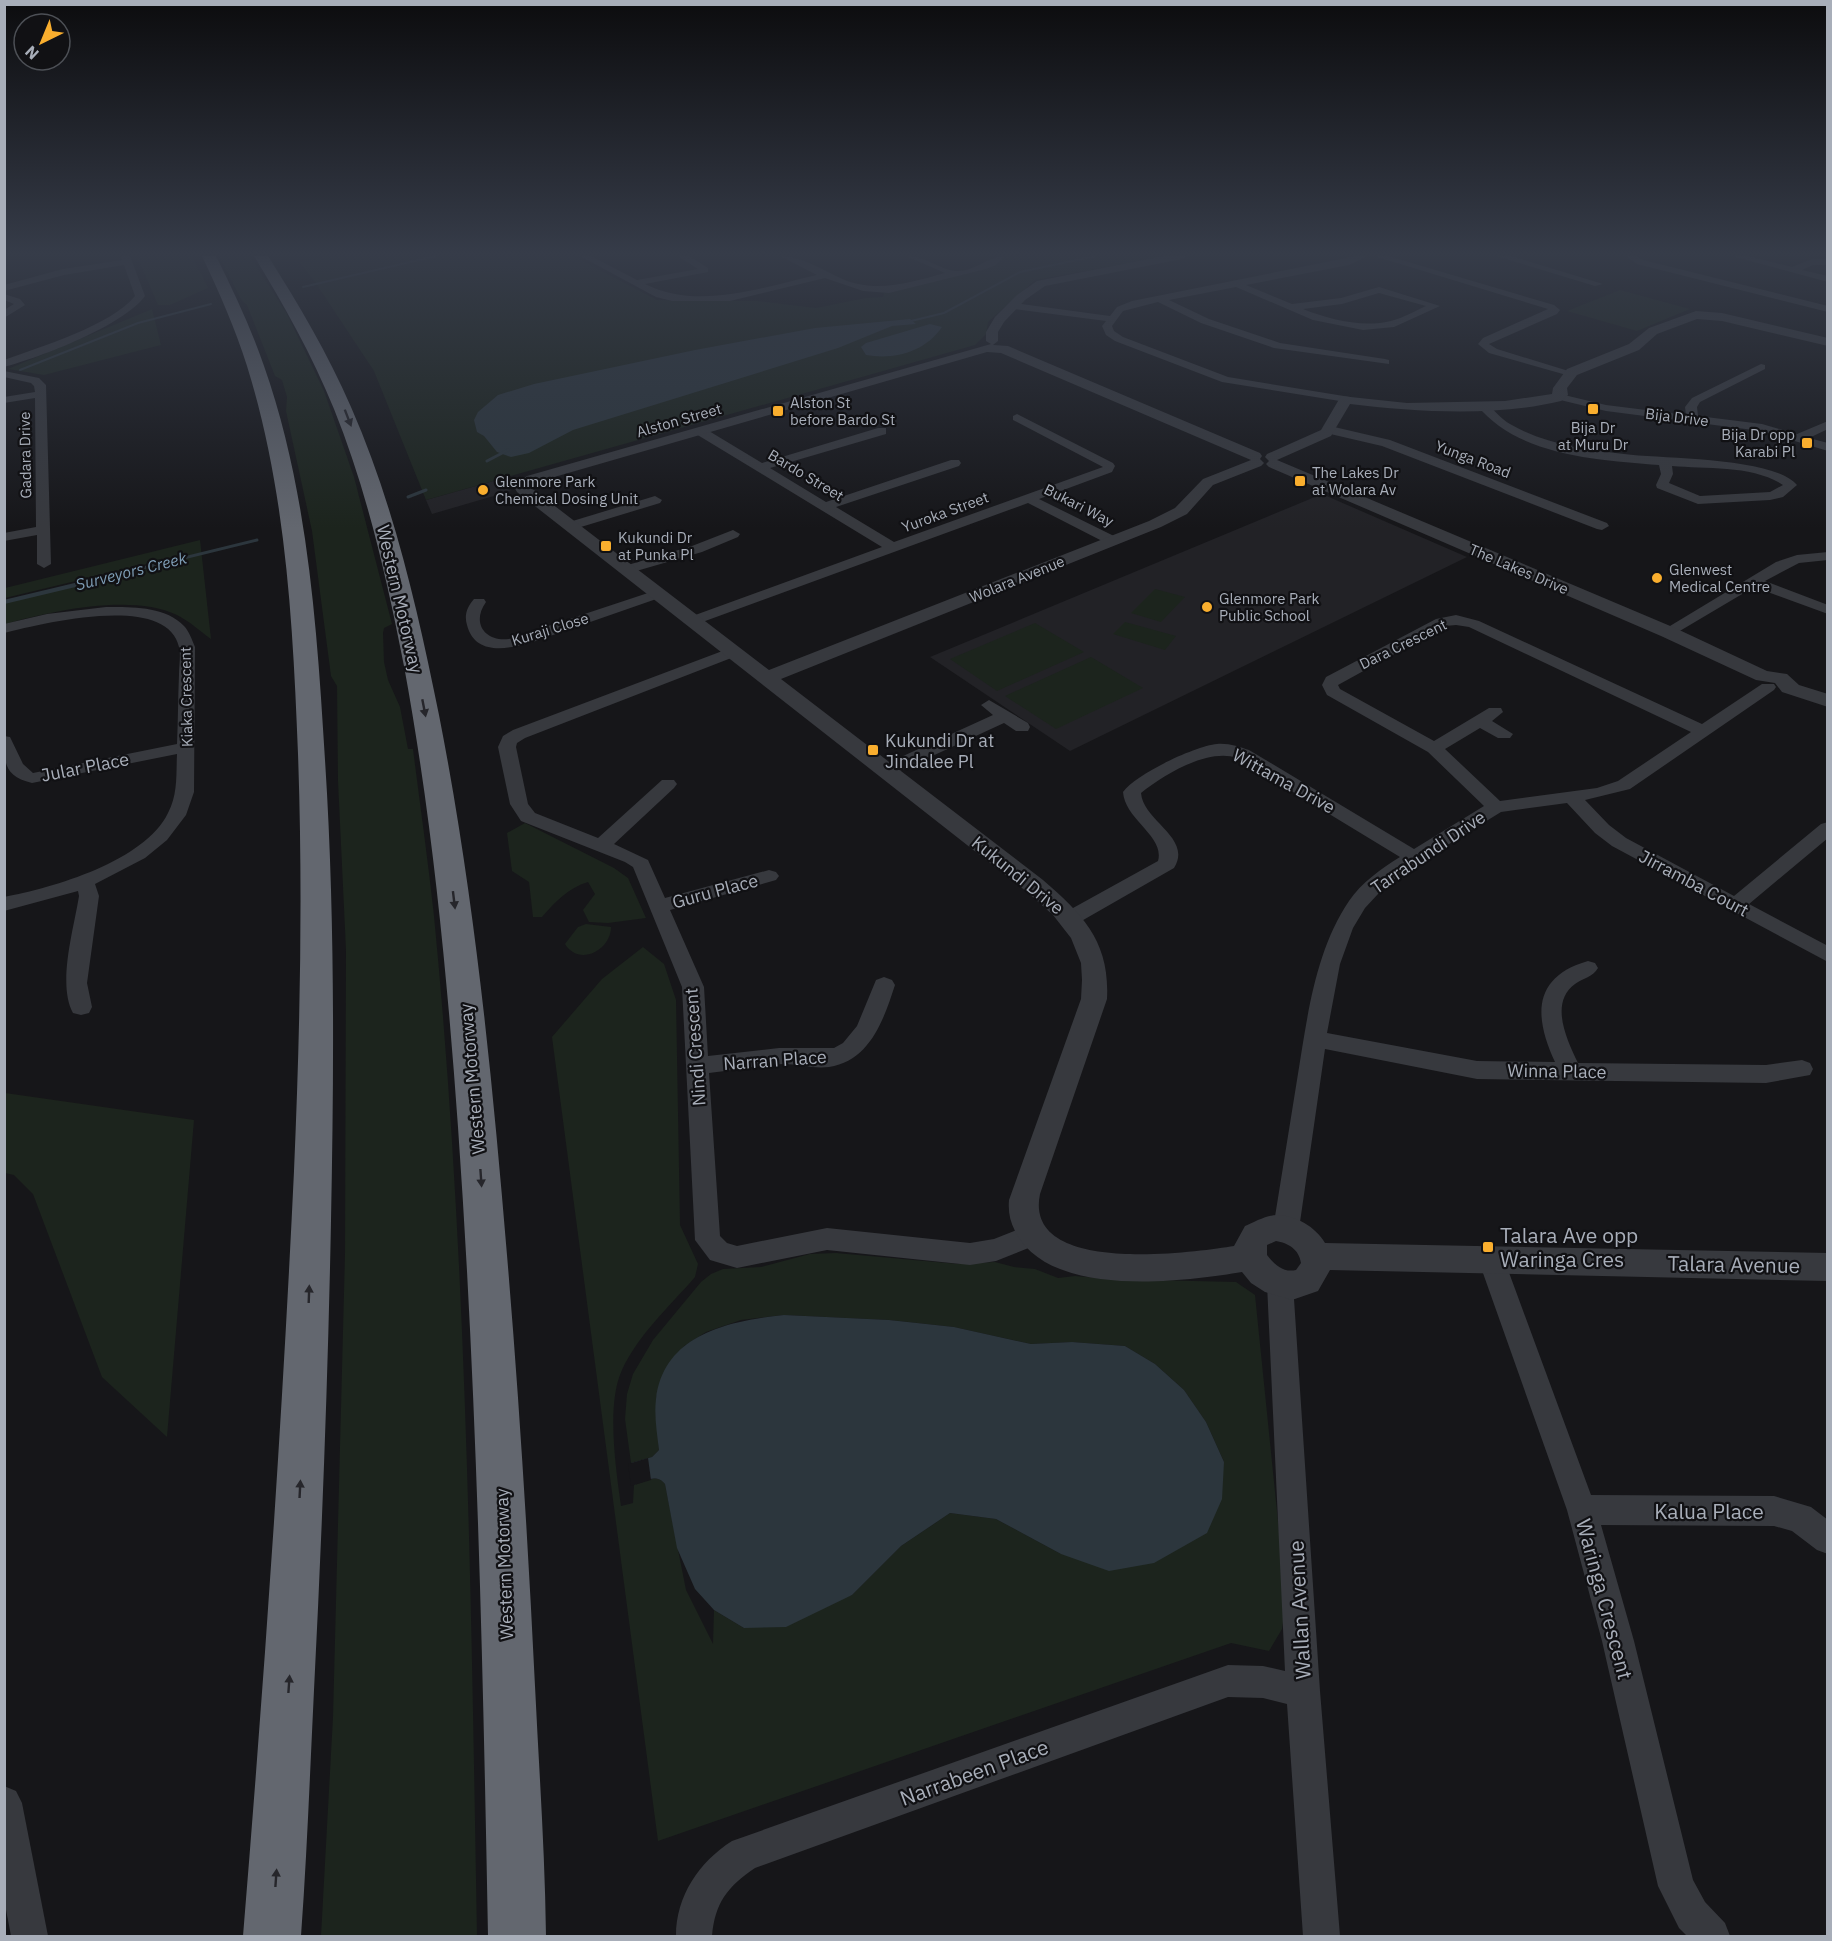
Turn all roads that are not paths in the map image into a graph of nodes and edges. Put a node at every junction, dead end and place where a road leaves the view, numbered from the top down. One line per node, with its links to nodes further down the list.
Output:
1 (46, 347): 11 (street)
2 (248, 347): 100 (highway, one-way to 2)
3 (315, 347): 101 (highway, Western Motorway, one-way to 101)
4 (992, 347): 24 (street, Alston Street)
5 (995, 347): 28 (street, The Lakes Drive)
6 (1141, 347): 17 (street)
7 (1282, 347): 10 (street)
8 (1487, 347): 13 (street)
9 (1635, 347): 13 (street)
10 (1385, 362)
11 (4, 364)
12 (1761, 367): 21 (street)
13 (1570, 373): 16 (street)
14 (4, 374): 15 (street, Gadara Drive)
15 (41, 394): 18 (street); 38 (street, Gadara Drive)
16 (1560, 397): 19 (street); 21 (street, Bija Drive)
17 (1346, 399): 19 (street); 23 (street)
18 (4, 400)
19 (1483, 405): 29 (street)
20 (1017, 417): 33 (street, Yuroka Street)
21 (1692, 419): 26 (street, Bija Drive)
22 (1827, 424): 26 (street)
23 (1330, 430): 28 (street, Wolara Avenue); 37 (street, Yunga Road)
24 (700, 431): 31 (street, Bardo Street); 32 (street, Alston Street)
25 (882, 431): 31 (street)
26 (1799, 438): 27 (street, Bija Drive)
27 (1827, 447)
28 (1264, 460): 41 (street, Wolara Avenue); 52 (street, The Lakes Drive)
29 (1665, 462): 29 (street)
30 (955, 463): 35 (street)
31 (760, 467): 35 (street, Bardo Street)
32 (521, 485): 36 (street, Kukundi Drive)
33 (1030, 499): 41 (street, Bukari Way); 42 (street, Yuroka Street)
34 (655, 500): 36 (street)
35 (826, 506): 42 (street, Bardo Street)
36 (571, 526): 45 (street, Kukundi Drive)
37 (1602, 526)
38 (43, 530): 39 (street); 44 (street, Gadara Drive)
39 (4, 537)
40 (732, 541): 45 (street)
41 (1113, 541): 54 (street, Wolara Avenue)
42 (894, 548): 50 (street, Yuroka Street)
43 (1827, 555): 46 (street)
44 (44, 564)
45 (626, 570): 47 (street, Kukundi Drive)
46 (1752, 581): 49 (street); 52 (street)
47 (657, 594): 48 (street, Kuraji Close); 50 (street, Kukundi Drive)
48 (479, 602)
49 (1827, 610)
50 (692, 621): 53 (street, Kukundi Drive)
51 (4, 629): 65 (street, Kiaka Crescent)
52 (1668, 632): 55 (street, The Lakes Drive)
53 (733, 652): 54 (street, Kukundi Drive); 72 (street, Nindi Crescent)
54 (766, 678): 67 (street, Kukundi Drive)
55 (1766, 681): 56 (street); 62 (street, Tarrabundi Drive)
56 (1827, 701)
57 (989, 705): 59 (street)
58 (1495, 712): 60 (street)
59 (1005, 716): 61 (street); 67 (street)
60 (1479, 721): 63 (street); 66 (street)
61 (1022, 727)
62 (1703, 731): 66 (street, Dara Crescent); 69 (street, Tarrabundi Drive)
63 (1504, 734)
64 (4, 741): 65 (street, Jular Place)
65 (187, 747): 75 (street, Kiaka Crescent)
66 (1434, 748): 70 (street, Dara Crescent)
67 (885, 771): 79 (street, Kukundi Drive)
68 (668, 784): 72 (street)
69 (1571, 797): 70 (street, Tarrabundi Drive); 77 (street, Jirramba Court)
70 (1496, 807): 73 (street, Tarrabundi Drive)
71 (1827, 828): 77 (street)
72 (600, 846): 78 (street, Nindi Crescent)
73 (1414, 857): 79 (street, Wittama Drive); 84 (street, Tarrabundi Drive)
74 (769, 876): 78 (street, Guru Place)
75 (85, 882): 76 (street); 83 (street)
76 (4, 904)
77 (1735, 905): 80 (street, Jirramba Court)
78 (660, 906): 85 (street, Nindi Crescent)
79 (1071, 918): 89 (street, Kukundi Drive)
80 (1827, 955)
81 (1588, 968): 87 (street)
82 (884, 985): 85 (street, Narran Place)
83 (81, 1007)
84 (1315, 1039): 87 (street, Winna Place); 88 (street, Tarrabundi Drive)
85 (697, 1066): 89 (street, Nindi Crescent)
86 (1802, 1069): 87 (street, Winna Place)
87 (1571, 1071)
88 (1286, 1229): 90 (street); 91 (street)
89 (1032, 1234): 91 (street)
90 (1317, 1256): 92 (street, Talara Avenue); 94 (street)
91 (1251, 1257): 94 (street)
92 (1491, 1258): 93 (street, Talara Avenue); 95 (street, Waringa Crescent)
93 (1827, 1267)
94 (1280, 1284): 97 (street, Wallan Avenue)
95 (1582, 1510): 96 (street, Kalua Place); 104 (street, Waringa Crescent)
96 (1827, 1539)
97 (1304, 1691): 102 (street, Narrabeen Place); 103 (street, Wallan Avenue)
98 (6, 1813): 99 (street)
99 (30, 1936)
100 (272, 1936)
101 (517, 1936)
102 (694, 1936)
103 (1322, 1936)
104 (1712, 1936)

